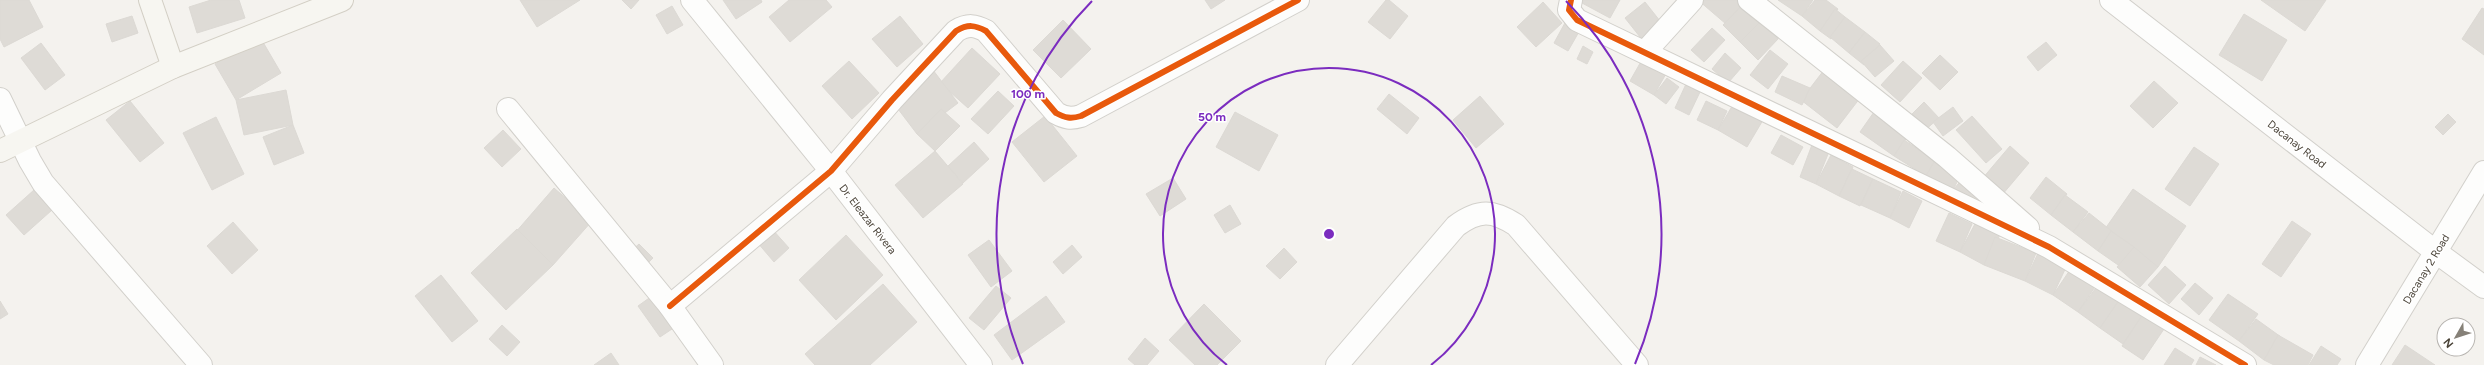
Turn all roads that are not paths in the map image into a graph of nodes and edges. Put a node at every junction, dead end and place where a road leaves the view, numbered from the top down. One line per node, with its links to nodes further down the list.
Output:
1 (150, 0): 10 (street)
2 (342, 0): 10 (street)
3 (692, 0): 15 (street, Dr. Eleazar Rivera)
4 (1298, 0): 15 (street)
5 (1571, 0): 9 (street)
6 (1692, 0): 9 (street)
7 (1749, 0): 17 (street)
8 (2111, 0): 18 (street, Dacanay Road)
9 (1645, 52): 17 (street)
10 (173, 67): 13 (street)
11 (0, 100): 13 (street)
12 (508, 109): 20 (street)
13 (19, 140): 14 (street); 21 (street)
14 (0, 151)
15 (831, 172): 20 (street); 23 (street, Dr. Eleazar Rivera)
16 (2484, 172): 18 (street, Dacanay 2 Road)
17 (2049, 247): 26 (street)
18 (2436, 252): 19 (street, Dacanay Road); 27 (street, Dacanay 2 Road)
19 (2484, 287)
20 (670, 306): 22 (street)
21 (201, 365)
22 (712, 365)
23 (981, 365)
24 (1337, 365): 25 (street)
25 (1637, 365)
26 (2245, 365)
27 (2367, 365)

